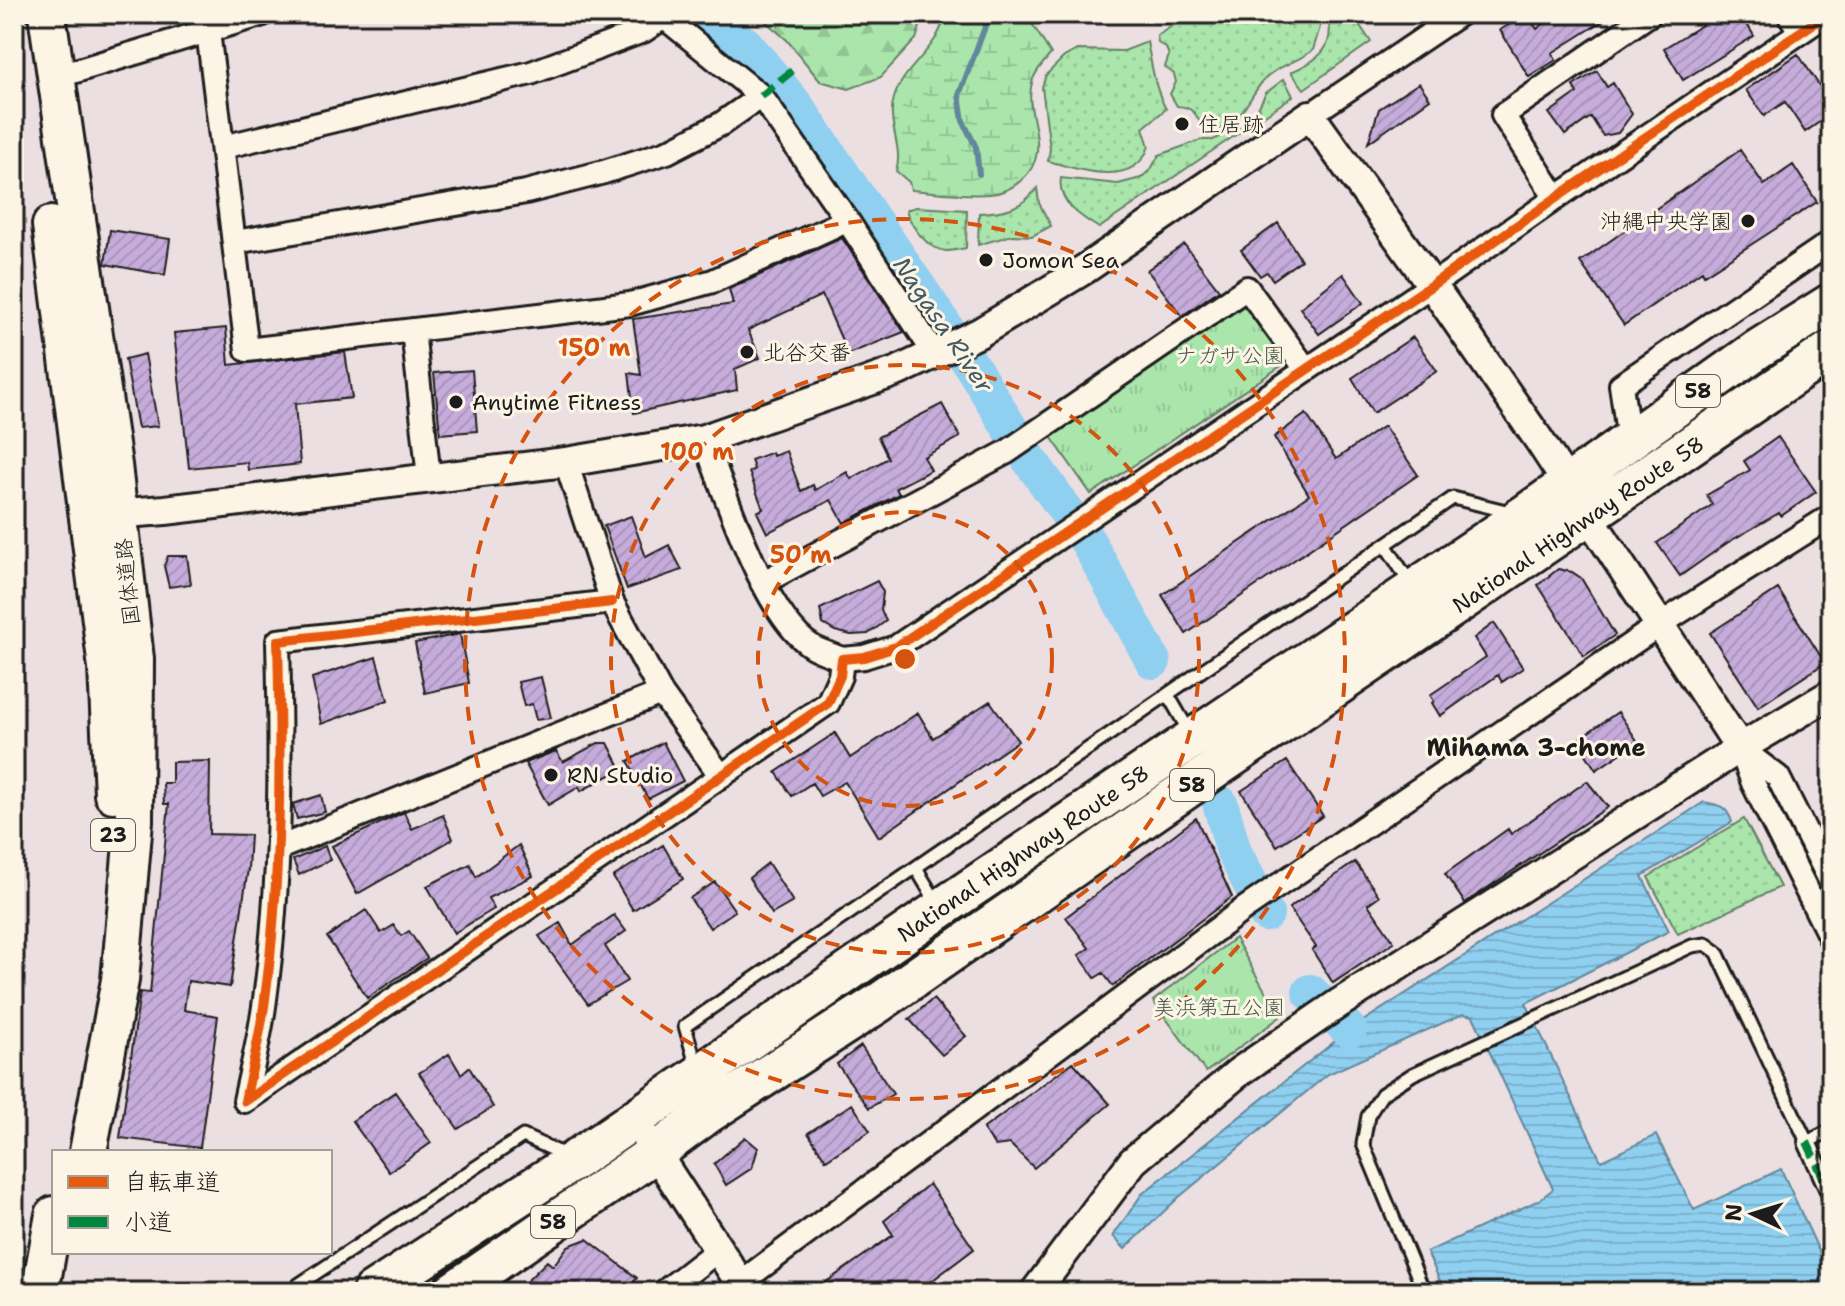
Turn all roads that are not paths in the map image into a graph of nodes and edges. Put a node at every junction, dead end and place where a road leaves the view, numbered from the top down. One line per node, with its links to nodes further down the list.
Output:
1 (24, 14): 29 (main road, 国体道路 / 23)
2 (47, 14): 10 (main road, 国体道路 / 23)
3 (263, 14): 9 (street)
4 (1460, 14): 12 (street)
5 (1650, 14): 14 (street)
6 (1827, 14): 8 (street)
7 (662, 16): 11 (street); 13 (street)
8 (1794, 23): 14 (street)
9 (208, 31): 10 (street); 13 (street)
10 (56, 77): 29 (main road, 国体道路 / 23)
11 (761, 96): 15 (street); 16 (street)
12 (1310, 115): 18 (street); 22 (street)
13 (223, 147): 16 (street)
14 (1556, 198): 18 (street)
15 (847, 220): 20 (street); 22 (street)
16 (235, 242): 20 (street)
17 (1831, 242): 25 (street)
18 (1432, 285): 23 (street); 28 (street)
19 (1831, 303): 25 (highway, National Highway Route 58 / 58)
20 (413, 330): 27 (street)
21 (1831, 350): 31 (highway, National Highway Route 58 / 58)
22 (935, 353): 24 (street)
23 (1306, 369): 34 (street); 38 (street)
24 (704, 439): 26 (street); 34 (street)
25 (1629, 440): 28 (highway, National Highway Route 58 / 58)
26 (566, 462): 27 (street); 36 (street)
27 (429, 478): 29 (street)
28 (1567, 483): 30 (highway, National Highway Route 58 / 58); 31 (street)
29 (104, 515): 54 (main road, 国体道路 / 23); 55 (main road, 国体道路 / 23)
30 (1523, 515): 33 (lane); 35 (highway, National Highway Route 58 / 58)
31 (1589, 515): 37 (street); 56 (highway, National Highway Route 58 / 58)
32 (1831, 516): 37 (street)
33 (1386, 546): 35 (lane); 41 (lane)
34 (762, 583): 38 (street)
35 (1414, 589): 42 (highway, National Highway Route 58 / 58)
36 (612, 602): 39 (street); 45 (street)
37 (1659, 625): 43 (street); 62 (street)
38 (842, 659): 44 (street)
39 (661, 693): 44 (street); 45 (street)
40 (1831, 694): 43 (street)
41 (1168, 695): 42 (lane); 46 (lane)
42 (1193, 739): 48 (highway, National Highway Route 58 / 58)
43 (1740, 748): 47 (street); 49 (street); 69 (street)
44 (721, 776): 45 (street)
45 (279, 848)
46 (916, 868): 48 (lane); 50 (lane)
47 (1831, 882)
48 (940, 909): 50 (highway, National Highway Route 58 / 58)
49 (1831, 939)
50 (699, 1073): 51 (highway, National Highway Route 58 / 58)
51 (633, 1119): 56 (street); 57 (highway, National Highway Route 58 / 58)
52 (1831, 1130): 53 (lane)
53 (1807, 1142): 58 (street); 70 (lane)
54 (66, 1150)
55 (88, 1150)
56 (655, 1153): 60 (street); 67 (highway, National Highway Route 58 / 58)
57 (575, 1160): 65 (lane); 66 (highway, National Highway Route 58 / 58)
58 (1831, 1195)
59 (52, 1226): 63 (main road)
60 (718, 1250): 62 (street); 68 (street)
61 (69, 1254): 64 (main road)
62 (743, 1288)
63 (40, 1292)
64 (62, 1292)
65 (297, 1292)
66 (372, 1292)
67 (452, 1292)
68 (664, 1292)
69 (1035, 1292)
70 (1420, 1292)

